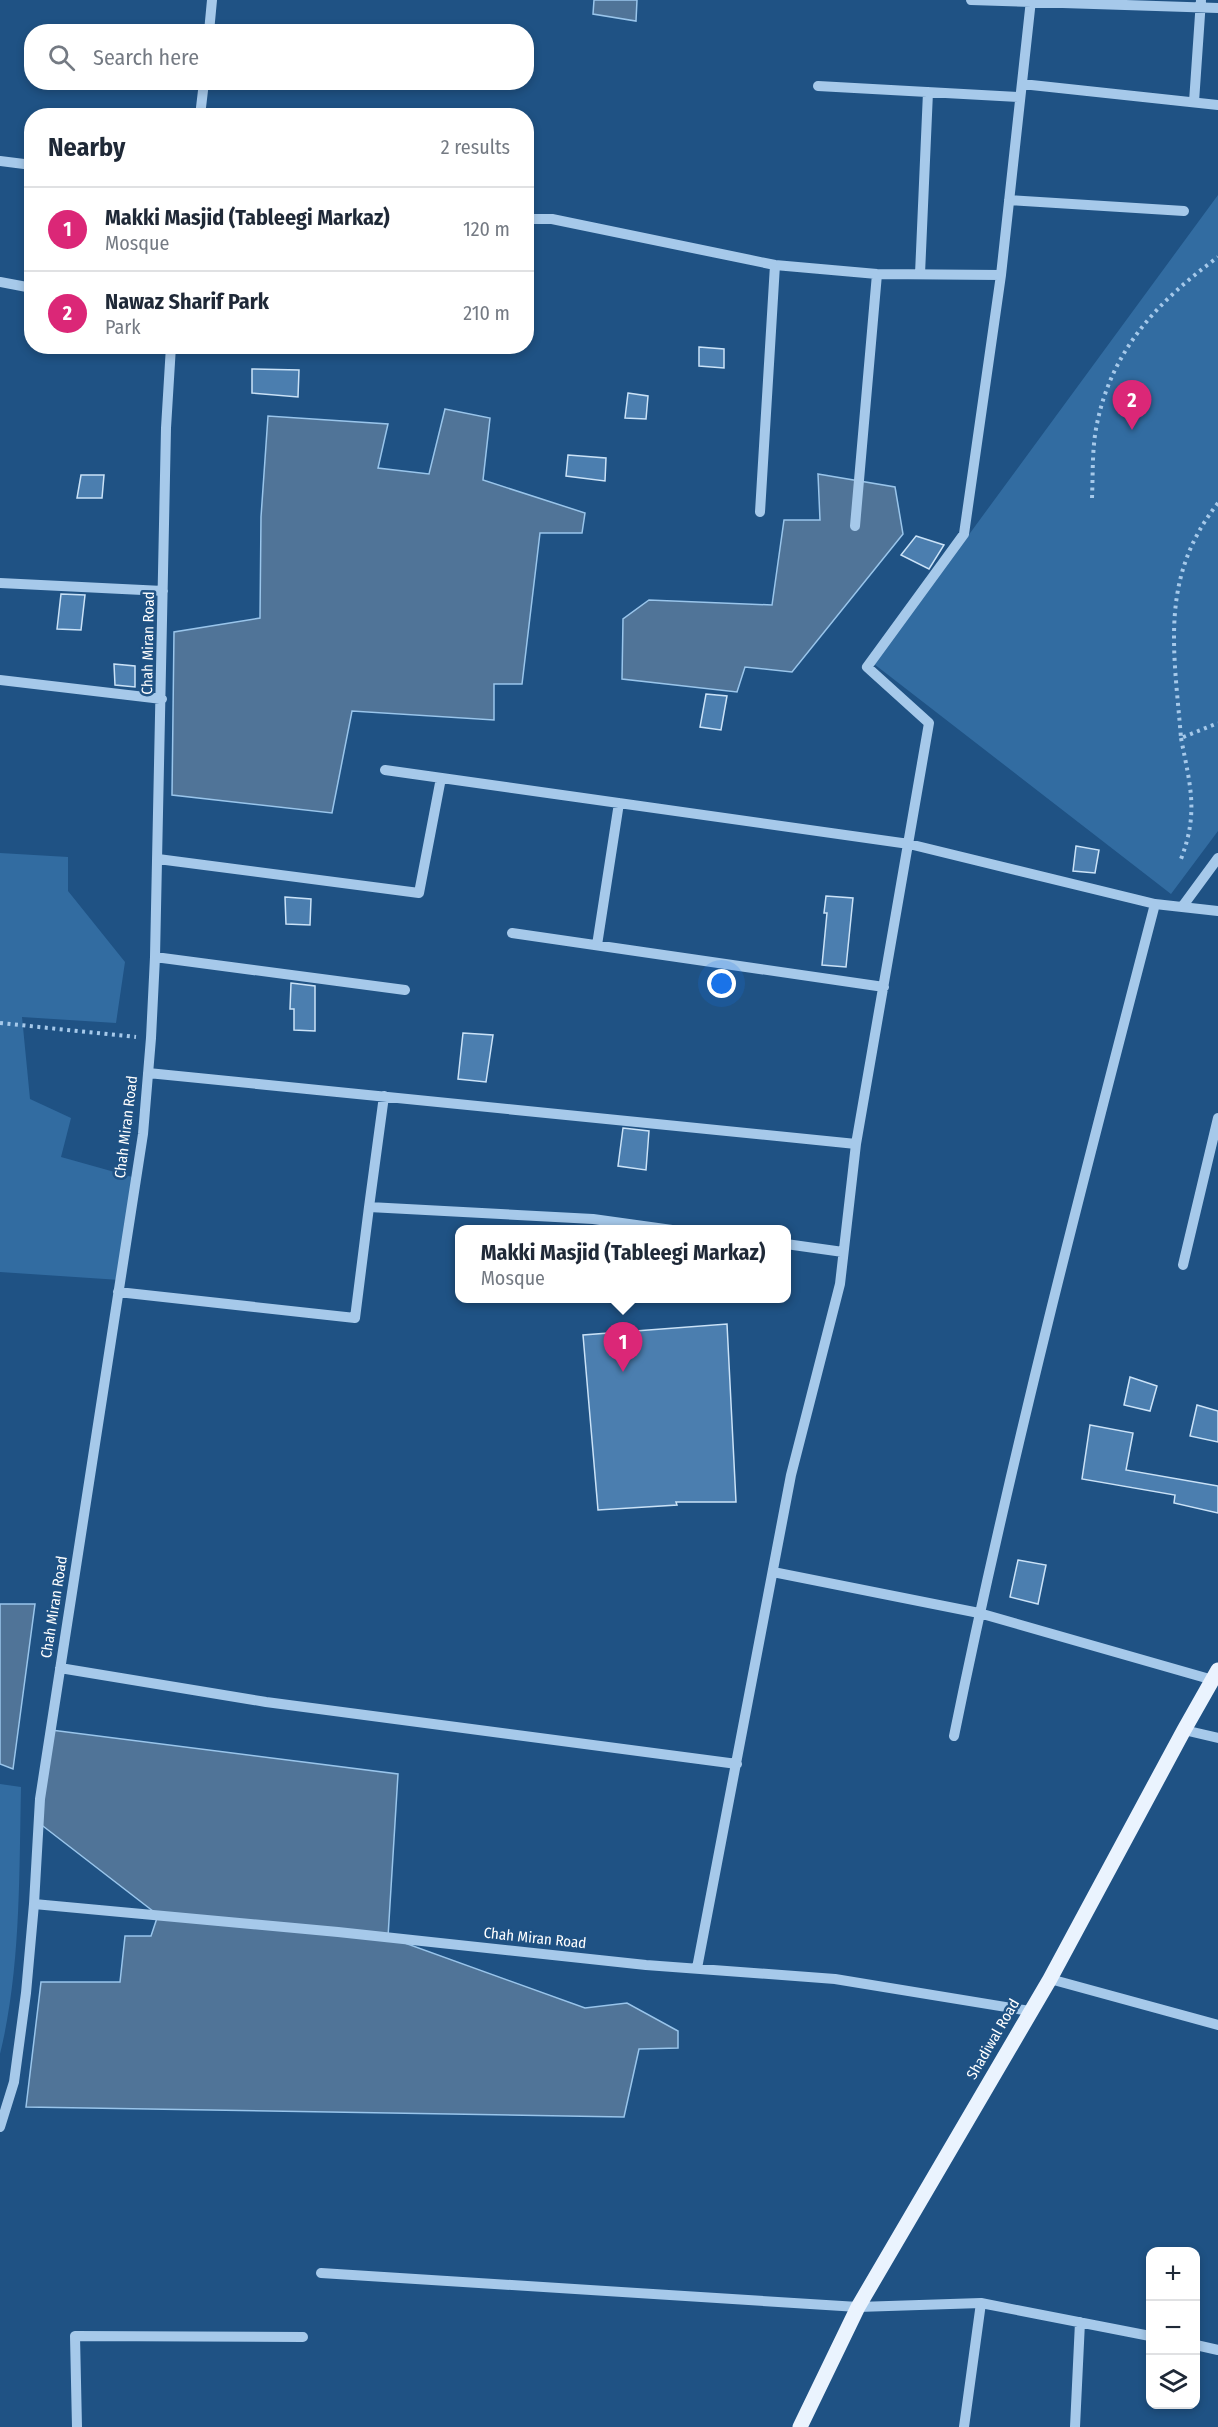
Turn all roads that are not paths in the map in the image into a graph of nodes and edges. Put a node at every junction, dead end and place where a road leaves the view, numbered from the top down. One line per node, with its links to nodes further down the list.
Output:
1 (212, 0): 6 (street)
2 (970, 0): 3 (street)
3 (1030, 1): 4 (street); 7 (street)
4 (1201, 4): 5 (street); 12 (street)
5 (1218, 9)
6 (210, 24)
7 (1022, 84): 11 (street); 12 (street)
8 (818, 86): 10 (street)
9 (203, 90): 14 (street)
10 (928, 92): 11 (street); 22 (street)
11 (1020, 97): 17 (street)
12 (1194, 102): 13 (street)
13 (1218, 105)
14 (201, 108)
15 (0, 161): 16 (street)
16 (24, 164)
17 (1009, 200): 18 (street); 23 (street)
18 (1184, 211)
19 (534, 219): 20 (street)
20 (775, 265): 21 (street); 27 (street)
21 (877, 274): 22 (street); 28 (street)
22 (920, 274): 23 (street)
23 (1001, 275): 36 (street)
24 (0, 282): 25 (street)
25 (24, 286)
26 (171, 354): 30 (street, Chah Miran Road)
27 (760, 512)
28 (855, 526)
29 (0, 583): 30 (street)
30 (164, 591): 32 (street, Chah Miran Road)
31 (0, 680): 32 (street)
32 (162, 699): 38 (street, Chah Miran Road)
33 (386, 770): 34 (street)
34 (441, 778): 35 (street); 38 (street)
35 (619, 803): 36 (street); 43 (street)
36 (909, 844): 39 (street); 45 (street)
37 (1218, 858): 40 (street)
38 (158, 859): 44 (street, Chah Miran Road)
39 (1155, 904): 40 (street); 58 (street)
40 (1182, 907): 41 (street)
41 (1218, 911)
42 (512, 933): 43 (street)
43 (597, 945): 45 (street)
44 (155, 957): 46 (street); 47 (street, Chah Miran Road)
45 (884, 987): 50 (street)
46 (405, 990)
47 (148, 1073): 48 (street); 56 (street, Chah Miran Road)
48 (384, 1096): 50 (street); 51 (street)
49 (1218, 1118): 55 (street)
50 (856, 1144): 54 (street)
51 (369, 1207): 52 (street); 56 (street)
52 (636, 1225)
53 (791, 1245): 54 (street)
54 (843, 1251): 57 (street)
55 (1183, 1265)
56 (118, 1292): 59 (street, Chah Miran Road)
57 (773, 1572): 58 (street); 64 (street)
58 (979, 1613): 60 (street); 62 (street)
59 (60, 1668): 64 (street); 65 (street, Chah Miran Road)
60 (1215, 1675): 61 (main road, Shadiwal Road)
61 (1184, 1730): 63 (street); 67 (main road, Shadiwal Road)
62 (954, 1736)
63 (1218, 1738)
64 (737, 1764): 66 (street)
65 (34, 1904): 66 (street, Chah Miran Road); 70 (street, Chah Miran Road)
66 (697, 1968): 68 (street, Chah Miran Road)
67 (1050, 1979): 68 (main road, Shadiwal Road); 69 (street)
68 (1030, 2011): 73 (main road, Shadiwal Road)
69 (1218, 2025)
70 (0, 2127)
71 (321, 2273): 73 (street)
72 (981, 2303): 73 (street); 74 (street); 81 (street)
73 (858, 2307): 80 (main road, Shadiwal Road)
74 (1080, 2322): 75 (street); 82 (street)
75 (1146, 2335)
76 (303, 2337): 79 (street)
77 (1200, 2346): 78 (street)
78 (1218, 2350)
79 (77, 2427)
80 (800, 2427)
81 (964, 2427)
82 (1076, 2427)

